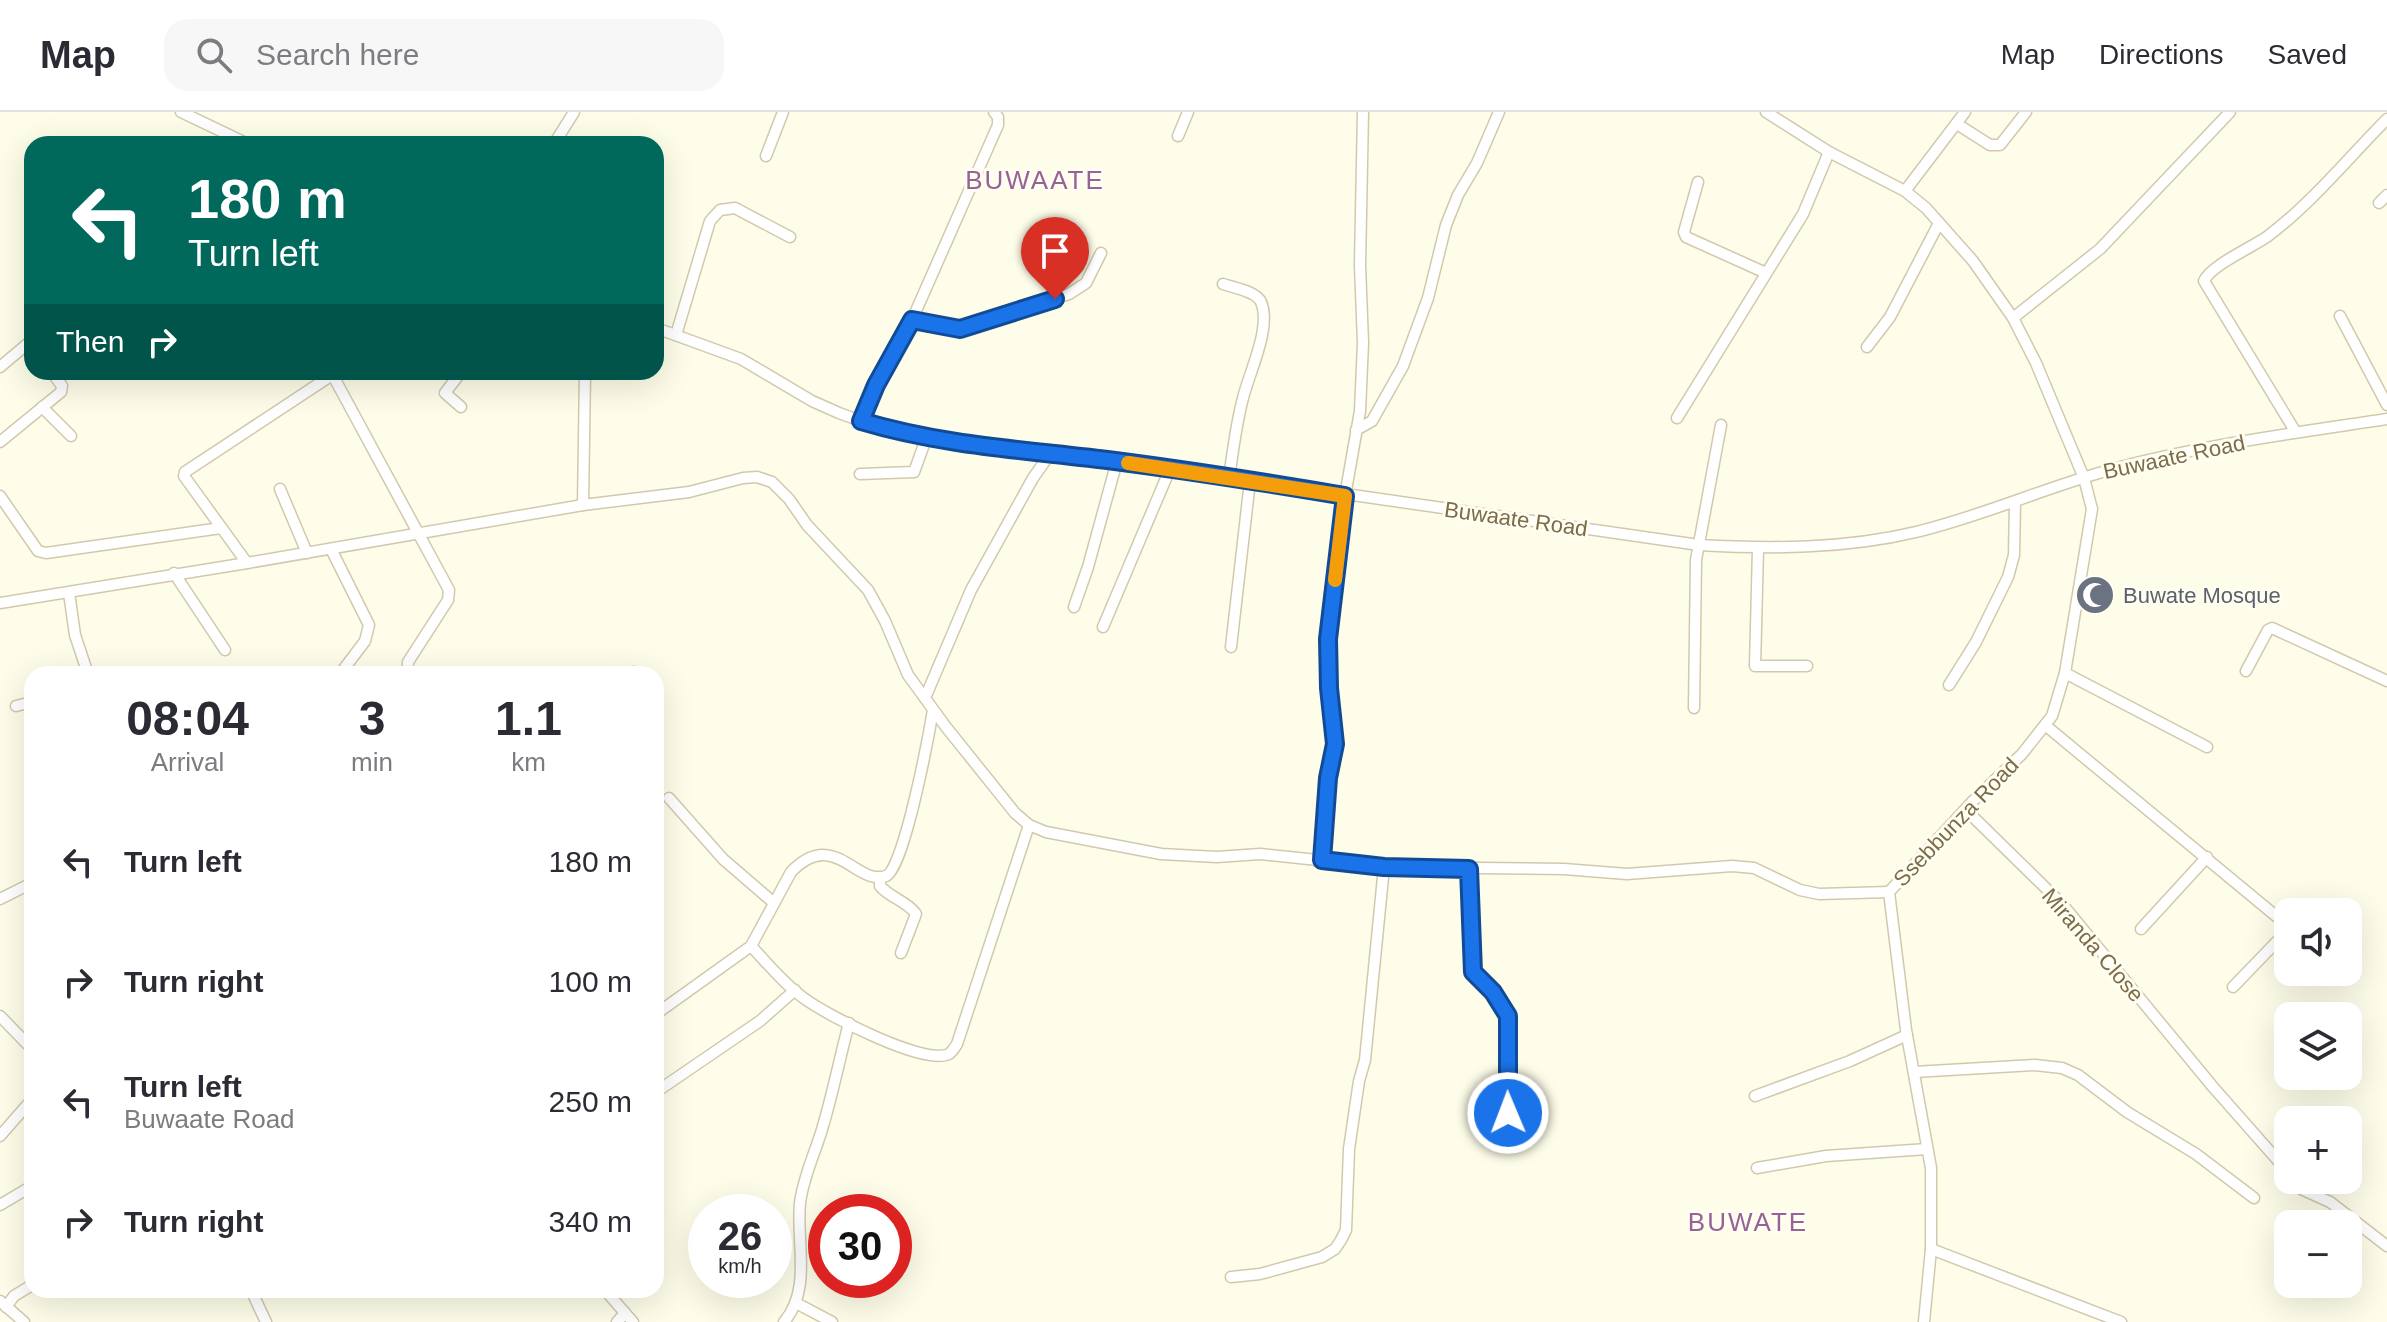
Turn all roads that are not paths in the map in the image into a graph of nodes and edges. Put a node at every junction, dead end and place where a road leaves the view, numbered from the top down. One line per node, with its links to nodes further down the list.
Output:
1 (181, 112): 14 (street)
2 (574, 112): 15 (street)
3 (783, 112): 18 (street)
4 (994, 112): 28 (street)
5 (1188, 112): 16 (street)
6 (1363, 112): 46 (street)
7 (1499, 112): 46 (street)
8 (1766, 112): 17 (street, Ssebbunza Road)
9 (1965, 112): 13 (street)
10 (2026, 112): 13 (street)
11 (2230, 112): 27 (street)
12 (2387, 119): 47 (street)
13 (1957, 124): 20 (street)
14 (224, 136)
15 (559, 136)
16 (1178, 136)
17 (1829, 152): 20 (street, Ssebbunza Road); 24 (street)
18 (766, 156)
19 (1698, 182): 24 (street)
20 (1905, 191): 21 (street, Ssebbunza Road)
21 (1939, 223): 27 (street, Ssebbunza Road); 31 (street)
22 (790, 237): 30 (street)
23 (1101, 253): 28 (street)
24 (1766, 273): 42 (street)
25 (1223, 284): 55 (street)
26 (2340, 316): 39 (street)
27 (2013, 318): 56 (street, Ssebbunza Road)
28 (912, 320): 44 (street)
29 (664, 331): 30 (street, Buwaate Road)
30 (676, 335): 44 (street, Buwaate Road)
31 (1867, 347)
32 (24, 348): 33 (street)
33 (0, 367)
34 (57, 380): 40 (street)
35 (322, 380): 63 (street)
36 (336, 380): 64 (street)
37 (455, 380): 41 (street)
38 (585, 380): 62 (street)
39 (2387, 405)
40 (42, 407): 48 (street); 50 (street)
41 (461, 407)
42 (1677, 418)
43 (2387, 419): 47 (street, Buwaate Road)
44 (861, 421): 49 (street, Buwaate Road)
45 (1721, 425): 65 (street)
46 (1356, 430): 60 (street)
47 (2295, 431): 56 (street, Buwaate Road)
48 (71, 436)
49 (926, 439): 51 (street, Buwaate Road); 54 (street)
50 (0, 442)
51 (1050, 454): 52 (street, Buwaate Road); 85 (street)
52 (1117, 461): 53 (street, Buwaate Road); 73 (street)
53 (1170, 469): 55 (street, Buwaate Road); 74 (street)
54 (860, 474)
55 (1229, 478): 57 (street, Buwaate Road)
56 (2084, 478): 61 (street, Buwaate Road); 82 (street, Ssebbunza Road)
57 (1250, 481): 60 (street, Buwaate Road); 75 (street)
58 (280, 489): 68 (street)
59 (0, 496): 63 (street)
60 (1345, 496): 65 (street, Buwaate Road); 96 (street)
61 (2015, 502): 67 (street, Buwaate Road); 84 (street)
62 (583, 505): 64 (street); 85 (street)
63 (221, 528): 69 (street)
64 (420, 534): 66 (street); 79 (street)
65 (1699, 545): 67 (street, Buwaate Road); 88 (street)
66 (331, 549): 68 (street); 78 (street)
67 (1758, 549): 80 (street)
68 (307, 553): 69 (street)
69 (247, 563): 70 (street)
70 (174, 573): 71 (street); 76 (street)
71 (69, 593): 72 (street); 77 (street)
72 (0, 603)
73 (1074, 607)
74 (1103, 627)
75 (1231, 647)
76 (225, 650)
77 (85, 666)
78 (346, 666)
79 (408, 666)
80 (1807, 666)
81 (2246, 671): 83 (street)
82 (2065, 673): 90 (street, Ssebbunza Road); 91 (street)
83 (2387, 681)
84 (1949, 685)
85 (925, 698): 89 (street)
86 (24, 704): 87 (street)
87 (16, 706)
88 (1694, 708)
89 (933, 710): 94 (street); 99 (street)
90 (2045, 725): 93 (street, Ssebbunza Road); 95 (street)
91 (2207, 747)
92 (669, 798): 103 (street)
93 (1966, 810): 101 (street, Ssebbunza Road); 123 (street, Miranda Close)
94 (1029, 825): 96 (street); 113 (street)
95 (2207, 857): 104 (street); 105 (street)
96 (1322, 860): 97 (street)
97 (1384, 867): 98 (street); 131 (street)
98 (1469, 869): 101 (street); 121 (street)
99 (880, 877): 103 (street); 108 (street)
100 (24, 887): 102 (street)
101 (1889, 892): 114 (street, Ssebbunza Road)
102 (0, 899)
103 (774, 903): 107 (street)
104 (2274, 916)
105 (2141, 929)
106 (2274, 943): 109 (street)
107 (751, 946): 110 (street); 111 (street)
108 (901, 953)
109 (2233, 987)
110 (795, 990): 113 (street); 117 (street)
111 (664, 1008)
112 (0, 1016): 115 (street)
113 (849, 1023): 135 (street)
114 (1907, 1035): 116 (street, Ssebbunza Road); 118 (street)
115 (24, 1041)
116 (1914, 1072): 122 (street, Ssebbunza Road); 127 (street)
117 (664, 1087)
118 (1755, 1096)
119 (24, 1109): 120 (street)
120 (0, 1136)
121 (1508, 1138)
122 (1927, 1149): 124 (street); 130 (street, Ssebbunza Road)
123 (2274, 1156)
124 (1757, 1168)
125 (24, 1191): 128 (street)
126 (2312, 1194): 129 (street)
127 (2254, 1198)
128 (0, 1205)
129 (2387, 1246)
130 (1931, 1249): 143 (street, Ssebbunza Road); 144 (street)
131 (1231, 1277)
132 (24, 1290): 136 (street)
133 (255, 1298): 139 (street)
134 (610, 1298): 137 (street)
135 (796, 1303): 141 (street); 142 (street)
136 (3, 1304): 138 (street)
137 (621, 1318): 140 (street)
138 (24, 1322)
139 (266, 1322)
140 (633, 1322)
141 (784, 1322)
142 (832, 1322)
143 (1924, 1322)
144 (2121, 1322)

